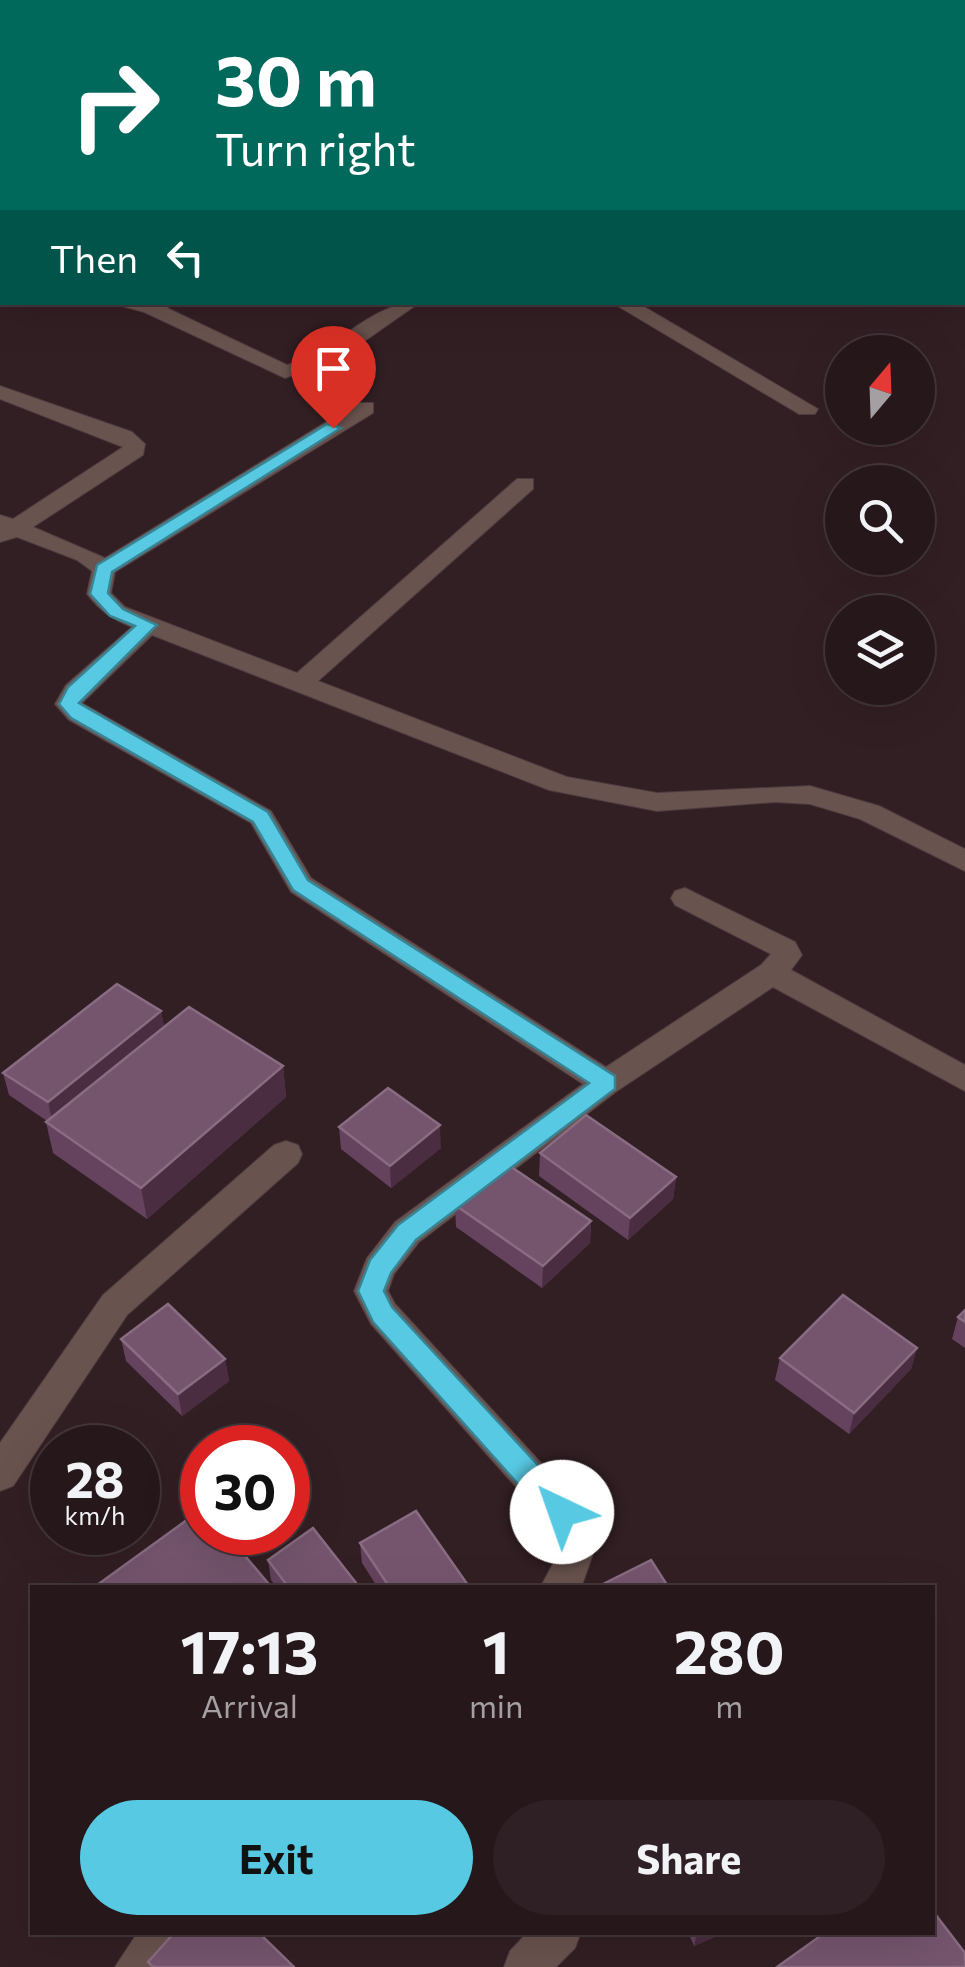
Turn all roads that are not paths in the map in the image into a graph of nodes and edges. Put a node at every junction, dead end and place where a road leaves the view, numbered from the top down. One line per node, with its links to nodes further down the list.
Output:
1 (158, 305): 2 (street)
2 (407, 305)
3 (626, 305): 6 (street)
4 (0, 392): 8 (street)
5 (366, 408): 9 (street)
6 (807, 410)
7 (526, 484): 11 (street)
8 (5, 529): 9 (street)
9 (104, 569): 10 (street)
10 (148, 625): 11 (street); 16 (street)
11 (300, 684): 12 (street)
12 (965, 861)
13 (685, 898): 14 (street)
14 (772, 973): 15 (street); 16 (street)
15 (965, 1079)
16 (606, 1083): 19 (street)
17 (286, 1154): 18 (street)
18 (0, 1474)
19 (561, 1585)
20 (165, 1935): 22 (street)
21 (556, 1935): 23 (street)
22 (137, 1967)
23 (526, 1967)

